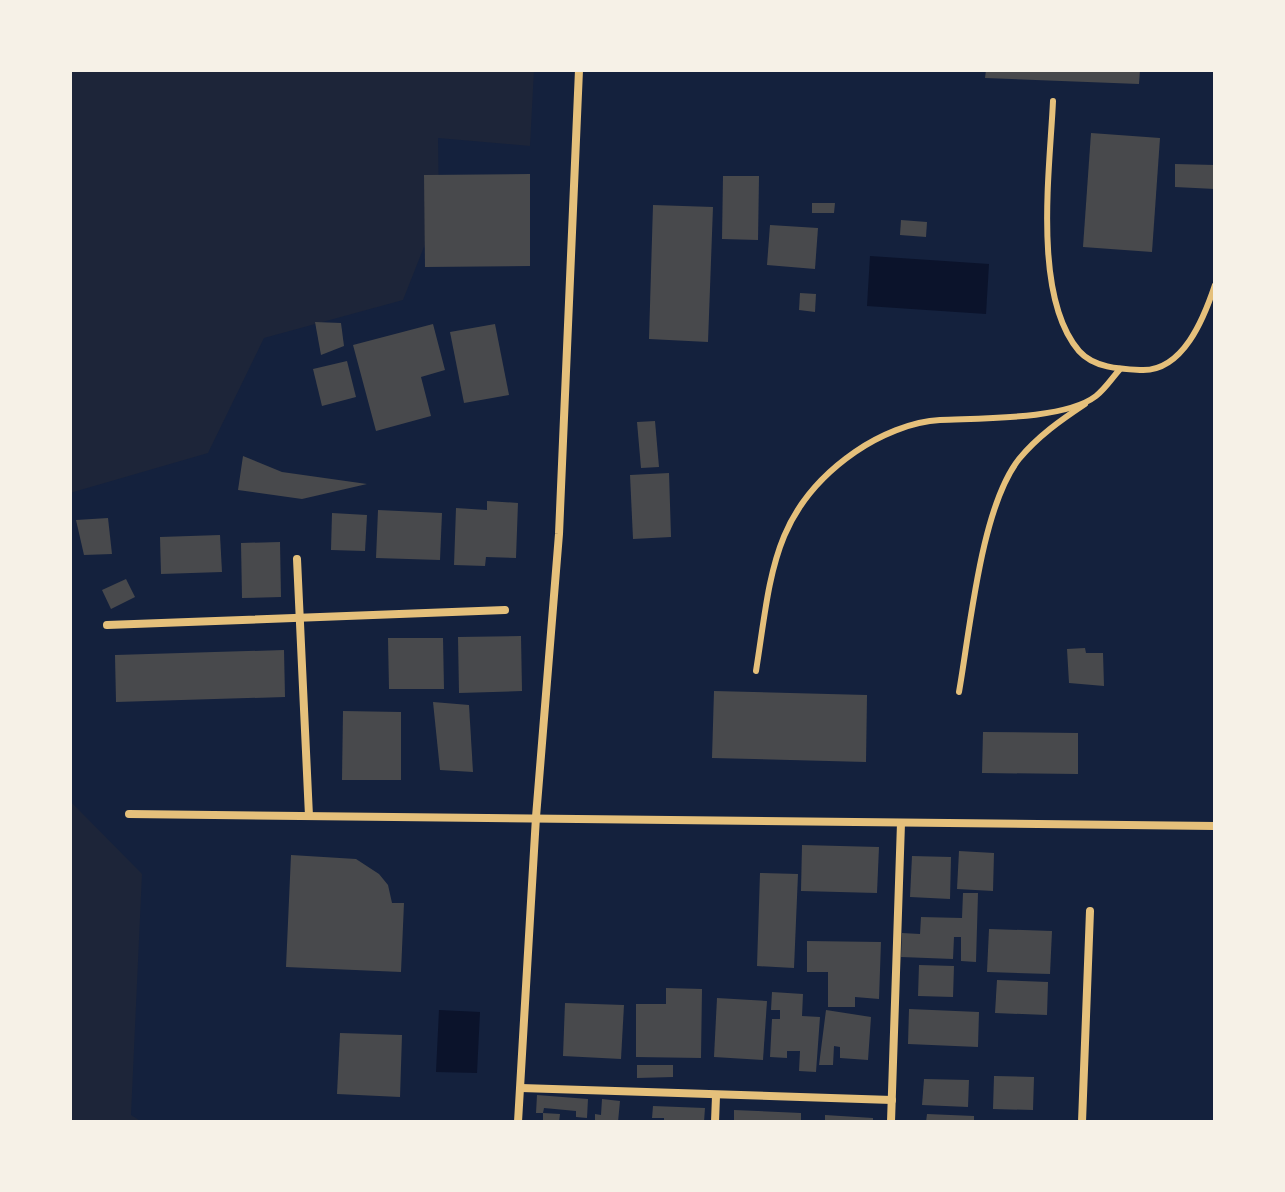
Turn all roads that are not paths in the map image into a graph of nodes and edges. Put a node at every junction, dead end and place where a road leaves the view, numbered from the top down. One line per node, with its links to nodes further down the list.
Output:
1 (579, 70): 14 (street)
2 (1053, 101): 4 (lane)
3 (1215, 285): 4 (lane)
4 (1120, 369): 5 (lane)
5 (1095, 397): 10 (lane); 11 (lane)
6 (297, 559): 8 (street)
7 (505, 610): 8 (street)
8 (300, 617): 9 (street); 13 (street)
9 (107, 625)
10 (756, 671)
11 (959, 692)
12 (129, 814): 13 (street)
13 (309, 816): 14 (street)
14 (536, 817): 15 (street); 18 (street)
15 (901, 823): 16 (street); 20 (street)
16 (1215, 826)
17 (1090, 911): 24 (street)
18 (521, 1088): 19 (street); 21 (street)
19 (716, 1096): 20 (street); 22 (street)
20 (892, 1100): 23 (street)
21 (518, 1122)
22 (715, 1122)
23 (891, 1122)
24 (1082, 1122)

